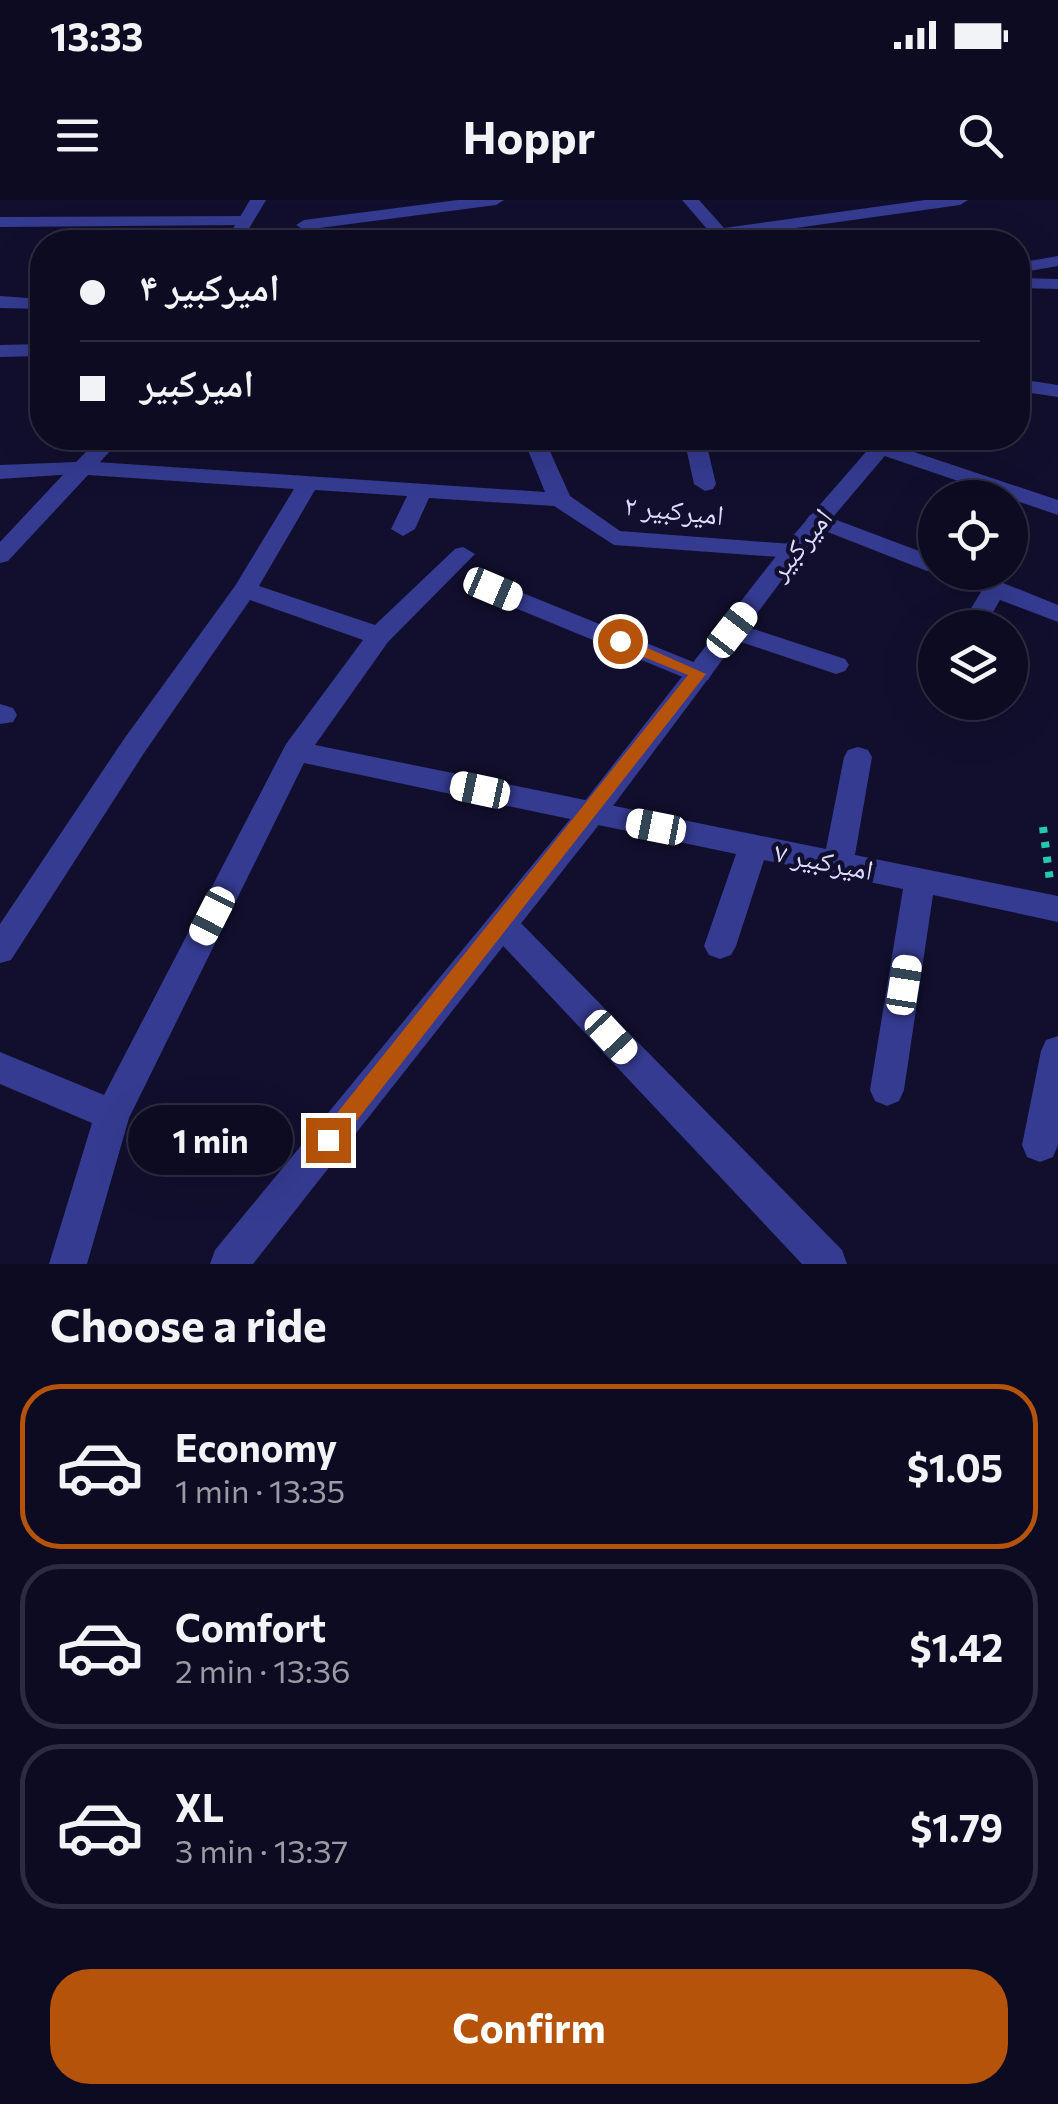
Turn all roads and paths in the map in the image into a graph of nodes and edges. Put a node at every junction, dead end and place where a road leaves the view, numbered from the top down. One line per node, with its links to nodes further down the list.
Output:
1 (258, 200): 5 (street)
2 (496, 200): 7 (street)
3 (690, 200): 9 (street)
4 (960, 200): 10 (street)
5 (245, 220): 6 (street); 8 (street)
6 (0, 222)
7 (304, 225)
8 (240, 230)
9 (717, 230)
10 (774, 230)
11 (1058, 261): 12 (street)
12 (1030, 266)
13 (1030, 283): 14 (street)
14 (1058, 284)
15 (0, 302): 16 (street)
16 (30, 303)
17 (30, 350): 18 (street)
18 (0, 351)
19 (1030, 375): 20 (street)
20 (1058, 376)
21 (1030, 387): 22 (street)
22 (1058, 391)
23 (99, 450): 28 (street)
24 (539, 450): 33 (street)
25 (697, 450): 30 (street)
26 (878, 450): 35 (street, امیرکبیر)
27 (906, 450): 34 (street)
28 (82, 468): 29 (street); 31 (street); 39 (street)
29 (0, 472)
30 (705, 484)
31 (307, 486): 32 (street); 42 (street)
32 (420, 492): 33 (street); 36 (street)
33 (560, 500): 37 (street, امیرکبیر ۲)
34 (1058, 508)
35 (818, 520): 37 (street, امیرکبیر); 40 (street)
36 (403, 529)
37 (792, 551): 45 (street, امیرکبیر)
38 (464, 554): 46 (street)
39 (0, 556)
40 (918, 559)
41 (493, 589): 48 (street)
42 (245, 590): 46 (street); 59 (street)
43 (998, 590): 44 (street)
44 (1058, 614)
45 (732, 630): 47 (street); 48 (street, امیرکبیر)
46 (380, 636): 49 (street)
47 (836, 666)
48 (698, 674): 51 (street, امیرکبیر)
49 (296, 752): 51 (street, امیرکبیر ۷); 63 (street)
50 (858, 758): 54 (street)
51 (591, 814): 53 (street, امیرکبیر ۷); 57 (street, امیرکبیر)
52 (1043, 827): 56 (path)
53 (753, 847): 54 (street, امیرکبیر ۷); 58 (street)
54 (838, 864): 55 (street, امیرکبیر ۷)
55 (920, 880): 56 (street, امیرکبیر ۷); 62 (street)
56 (1056, 908)
57 (502, 924): 66 (street, امیرکبیر); 67 (street)
58 (720, 946)
59 (0, 950)
60 (1058, 1052): 64 (street)
61 (0, 1068): 63 (street)
62 (887, 1090)
63 (112, 1115): 65 (street)
64 (1040, 1145)
65 (68, 1264)
66 (229, 1264)
67 (828, 1264)

